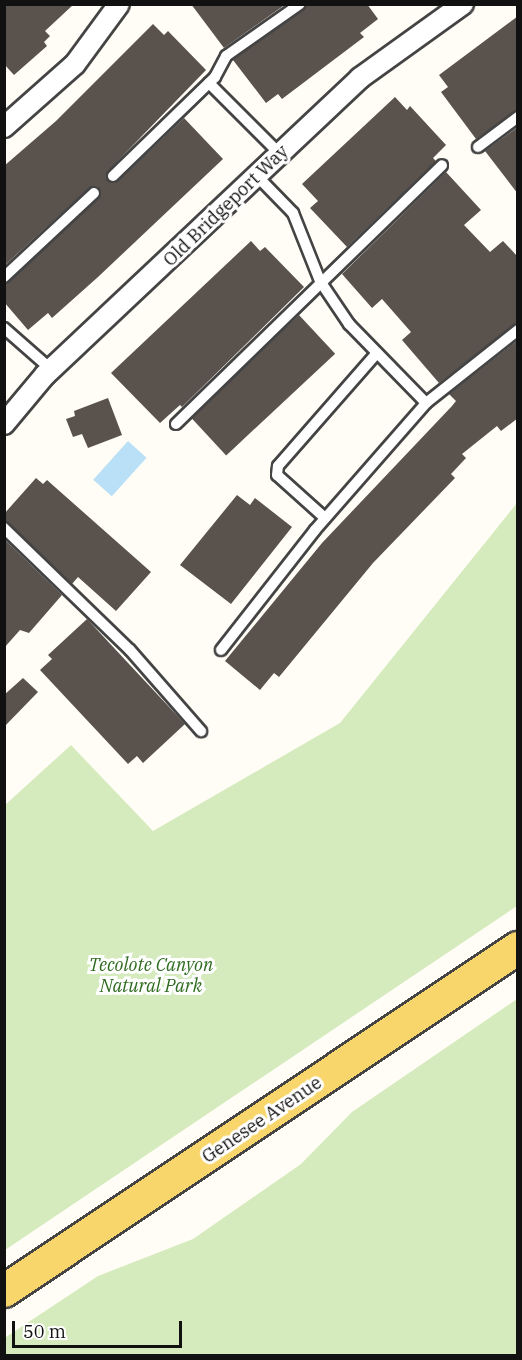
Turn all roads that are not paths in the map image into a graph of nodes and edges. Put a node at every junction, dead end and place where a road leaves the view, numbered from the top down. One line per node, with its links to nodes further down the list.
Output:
1 (119, 4): 6 (street)
2 (300, 4): 4 (lane)
3 (463, 4): 8 (street, Old Bridgeport Way)
4 (209, 82): 8 (lane); 10 (lane)
5 (518, 117): 7 (lane)
6 (4, 127)
7 (478, 147)
8 (280, 154): 11 (street, Old Bridgeport Way)
9 (442, 165): 14 (lane)
10 (113, 176)
11 (257, 176): 14 (lane); 18 (street, Old Bridgeport Way)
12 (94, 193): 13 (lane)
13 (4, 277)
14 (320, 281): 17 (lane); 21 (lane)
15 (4, 328): 18 (lane)
16 (518, 330): 19 (lane)
17 (377, 353): 19 (lane); 22 (lane)
18 (52, 369): 20 (street, Old Bridgeport Way)
19 (426, 403): 22 (lane)
20 (4, 424)
21 (176, 424)
22 (325, 519): 24 (lane)
23 (4, 528): 25 (lane)
24 (222, 650)
25 (201, 731)
26 (518, 948): 27 (main road, Genesee Avenue)
27 (4, 1291)

